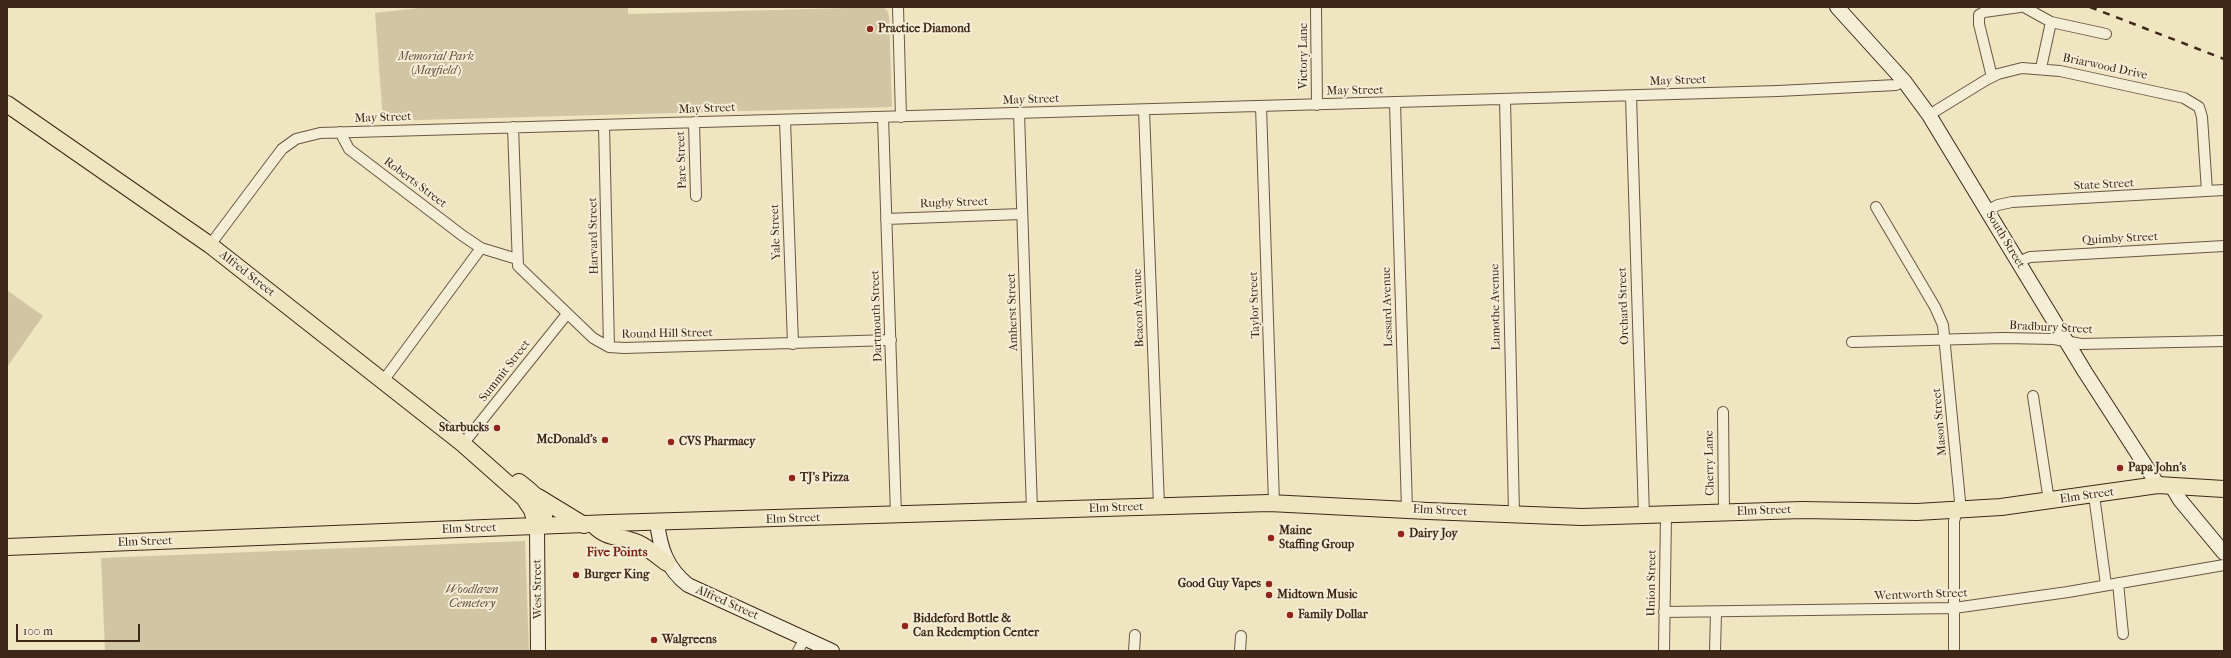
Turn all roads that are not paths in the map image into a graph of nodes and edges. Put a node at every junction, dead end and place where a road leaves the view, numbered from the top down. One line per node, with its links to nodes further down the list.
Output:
1 (898, 7): 20 (street)
2 (1316, 7): 15 (street, Victory Lane)
3 (1837, 7): 10 (street, South Street)
4 (2020, 7): 9 (street)
5 (2024, 7): 6 (street)
6 (2050, 22): 7 (street); 8 (street)
7 (2106, 34)
8 (2041, 68): 9 (street, Briarwood Drive); 28 (street, Briarwood Drive)
9 (1992, 77): 19 (street, Briarwood Drive)
10 (1904, 81): 11 (street, May Street); 19 (street, South Street)
11 (1631, 96): 12 (street, May Street); 65 (street, Orchard Street)
12 (1505, 99): 13 (street, May Street); 63 (street, Lamothe Avenue)
13 (1394, 102): 15 (street, May Street); 59 (street, Lessard Avenue)
14 (7, 104): 34 (main road, Alfred Street)
15 (1317, 104): 16 (street, May Street)
16 (1261, 106): 17 (street, May Street); 57 (street, Taylor Street)
17 (1144, 110): 18 (street, May Street); 58 (street, Beacon Avenue)
18 (1019, 113): 20 (street, May Street); 32 (street, Amherst Street)
19 (1929, 115): 31 (street, South Street)
20 (901, 116): 21 (street, May Street)
21 (883, 117): 22 (street, May Street); 33 (street, Dartmouth Street)
22 (785, 120): 23 (street, May Street); 45 (street, Yale Street)
23 (694, 122): 24 (street, May Street); 29 (street, Pare Street)
24 (604, 125): 25 (street, May Street); 46 (street, Harvard Street)
25 (513, 127): 26 (street, May Street); 37 (street)
26 (340, 132): 34 (street, May Street); 36 (street, Roberts Street)
27 (2224, 190): 28 (street, State Street)
28 (2207, 191): 31 (street, State Street)
29 (696, 196)
30 (1876, 207): 41 (street, Mason Street)
31 (1988, 210): 38 (street, South Street)
32 (1022, 214): 33 (street, Rugby Street); 60 (street, Amherst Street)
33 (886, 219): 40 (street, Dartmouth Street)
34 (210, 245): 47 (main road, Alfred Street)
35 (2224, 246): 38 (street, Quimby Street)
36 (482, 248): 37 (street, Roberts Street); 47 (street)
37 (517, 259): 39 (street, Round Hill Street)
38 (2018, 262): 44 (street, South Street)
39 (566, 314): 46 (street, Round Hill Street); 50 (street, Summit Street)
40 (890, 340): 45 (street, Round Hill Street); 64 (street, Dartmouth Street)
41 (1946, 340): 43 (street, Bradbury Street); 44 (street, Bradbury Street); 61 (street, Mason Street)
42 (2224, 341): 44 (street, Bradbury Street)
43 (1852, 342)
44 (2067, 342): 52 (street, South Street)
45 (794, 344): 46 (street, Round Hill Street)
46 (609, 347)
47 (383, 381): 50 (main road, Alfred Street)
48 (2033, 396): 56 (street)
49 (1723, 412): 62 (street, Cherry Lane)
50 (463, 444): 51 (main road, Alfred Street)
51 (478, 456): 55 (main road, Alfred Street); 69 (main road, Alfred Street)
52 (2164, 485): 53 (main road, Elm Street); 54 (main road, Elm Street); 71 (street, South Street)
53 (2224, 489)
54 (2094, 495): 56 (main road, Elm Street); 75 (street)
55 (537, 496): 68 (main road); 69 (main road, Alfred Street)
56 (2049, 501): 61 (main road, Elm Street)
57 (1274, 503): 58 (main road, Elm Street); 59 (main road, Elm Street)
58 (1159, 506): 60 (main road, Elm Street)
59 (1407, 510): 63 (main road, Elm Street)
60 (1032, 511): 64 (main road, Elm Street)
61 (1959, 511): 62 (main road, Elm Street); 76 (street, Mason Street)
62 (1724, 513): 66 (main road, Elm Street)
63 (1514, 514): 65 (main road, Elm Street)
64 (896, 515): 67 (main road, Elm Street)
65 (1644, 516): 66 (main road, Elm Street)
66 (1666, 516): 77 (street, Union Street)
67 (657, 522): 68 (main road, Elm Street); 72 (street, Alfred Street)
68 (588, 525): 69 (main road, Elm Street); 72 (main road)
69 (538, 527): 70 (main road, Elm Street); 83 (street, West Street)
70 (7, 547)
71 (2224, 553)
72 (667, 562): 82 (street, Alfred Street)
73 (2224, 565): 74 (street, Wentworth Street)
74 (2118, 583): 75 (street, Wentworth Street); 79 (street)
75 (2106, 584): 76 (street, Wentworth Street)
76 (1954, 608): 78 (street, Wentworth Street); 90 (street, Mason Street)
77 (1664, 612): 78 (street, Wentworth Street); 88 (street, Union Street)
78 (1716, 613): 89 (street)
79 (2123, 634)
80 (1135, 635): 86 (street)
81 (1240, 636): 87 (street)
82 (805, 638): 84 (street); 85 (street, Alfred Street)
83 (538, 651)
84 (798, 651)
85 (832, 651)
86 (1134, 651)
87 (1240, 651)
88 (1664, 651)
89 (1715, 651)
90 (1954, 651)

